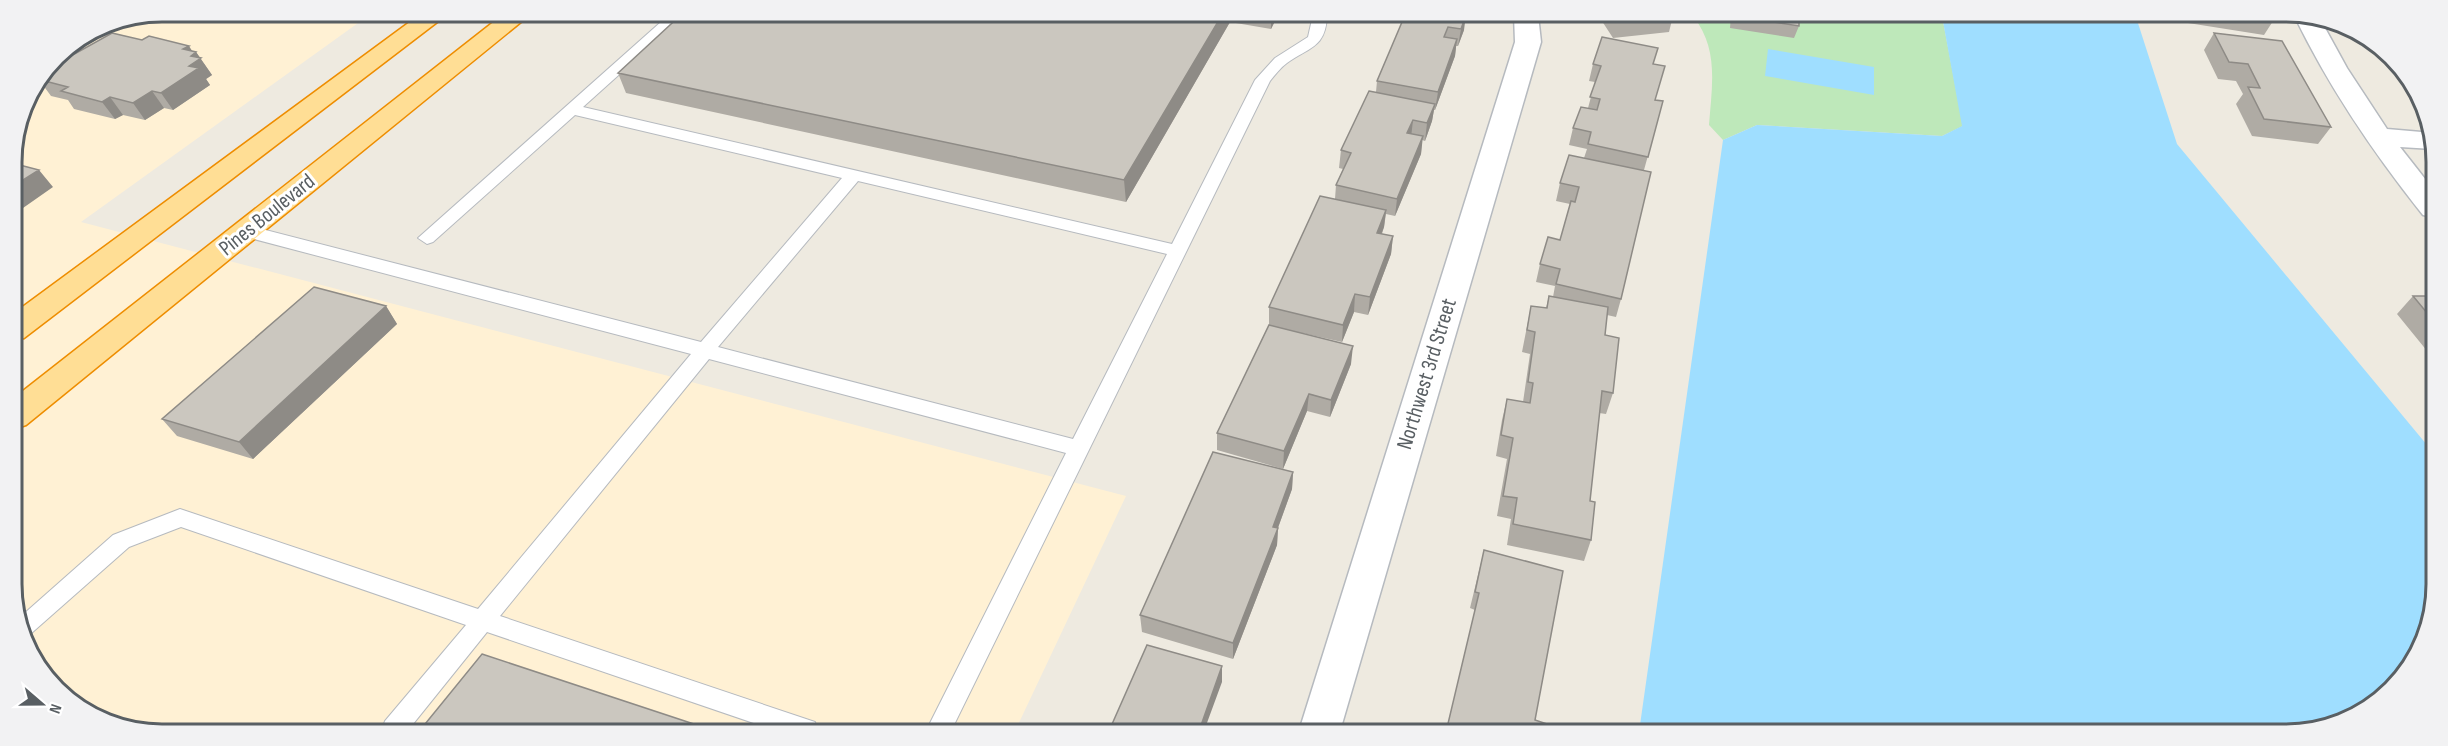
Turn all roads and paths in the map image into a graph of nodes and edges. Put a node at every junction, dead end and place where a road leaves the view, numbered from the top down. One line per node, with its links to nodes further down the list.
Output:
1 (1321, 22): 14 (lane)
2 (1527, 22): 21 (street, Northwest 3rd Street)
3 (424, 23): 15 (highway)
4 (508, 23): 12 (highway, Pines Boulevard)
5 (669, 23): 7 (lane)
6 (2311, 25): 8 (street)
7 (571, 109): 10 (lane); 13 (lane)
8 (2377, 137): 9 (street); 11 (street)
9 (2424, 140)
10 (853, 176): 14 (lane); 16 (lane)
11 (2426, 199)
12 (246, 231): 16 (lane); 17 (highway, Pines Boulevard)
13 (427, 238)
14 (1178, 251): 18 (lane)
15 (23, 323)
16 (705, 351): 18 (lane); 19 (lane)
17 (22, 409)
18 (1079, 448): 24 (lane)
19 (482, 622): 20 (lane); 22 (lane); 23 (lane)
20 (29, 624)
21 (1322, 723)
22 (398, 724)
23 (787, 724)
24 (942, 724)

